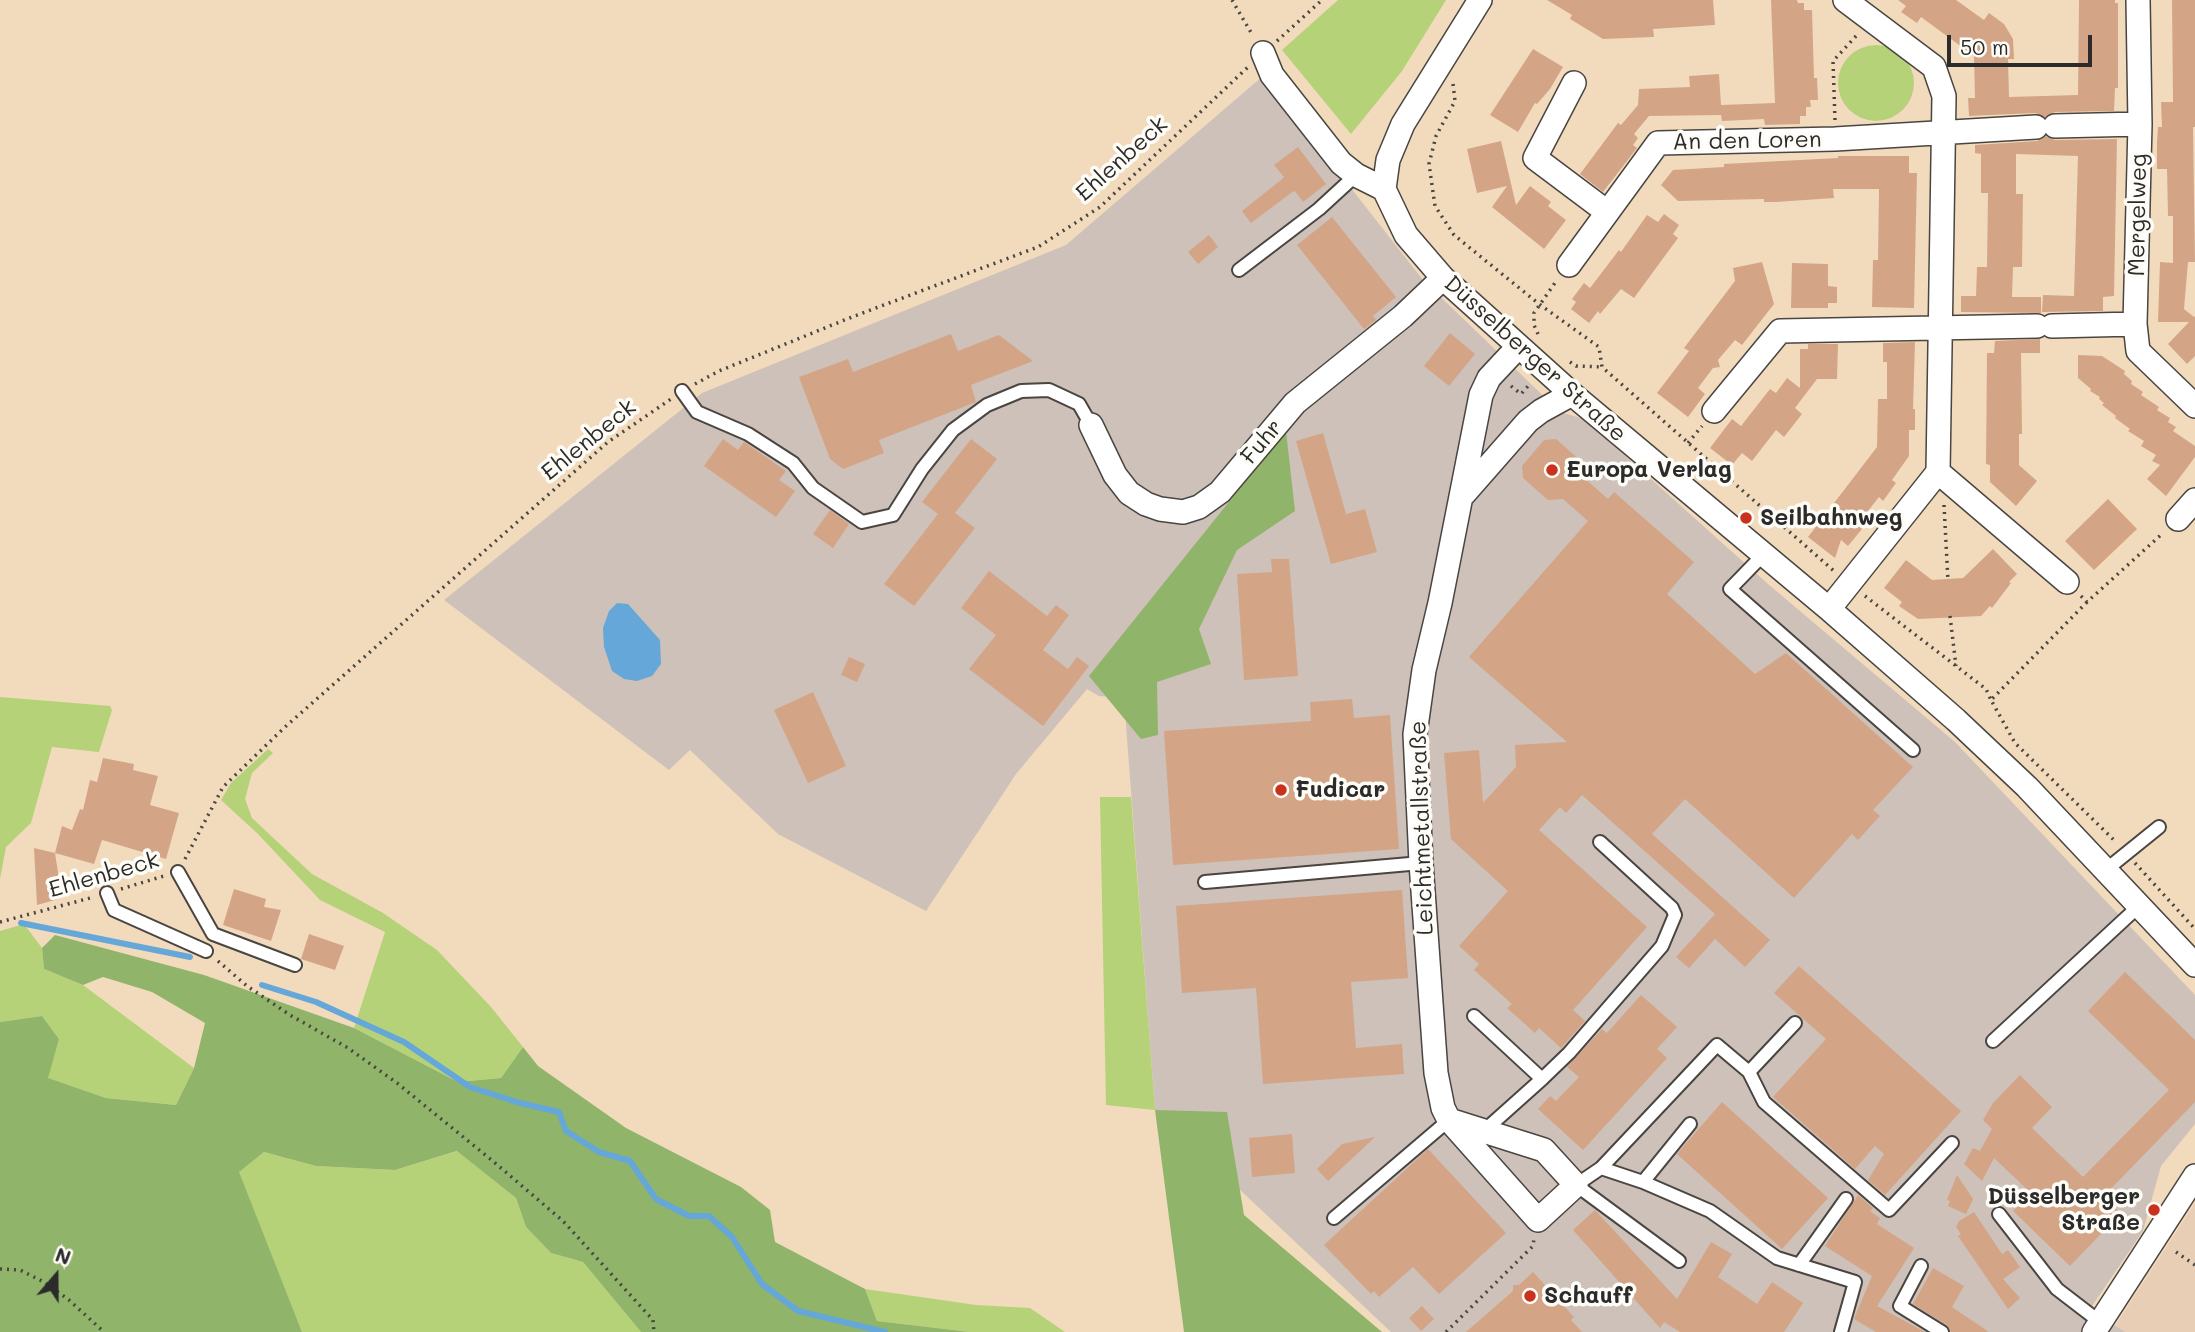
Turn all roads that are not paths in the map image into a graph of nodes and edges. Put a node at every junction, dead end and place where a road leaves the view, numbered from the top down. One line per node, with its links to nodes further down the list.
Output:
1 (1480, 0): 9 (street)
2 (1845, 0): 7 (street)
3 (2138, 0): 6 (street, Mergelweg)
4 (1263, 53): 8 (street)
5 (1574, 83): 10 (street)
6 (2140, 124): 7 (street, An den Loren); 14 (street, Mergelweg)
7 (1945, 131): 10 (street, An den Loren); 15 (street)
8 (1356, 176): 9 (street); 12 (lane)
9 (1384, 188): 13 (street, Düsselberger Straße)
10 (1607, 212): 11 (street, An den Loren)
11 (1569, 265)
12 (1239, 271)
13 (1443, 278): 16 (street, Düsselberger Straße); 21 (street, Fuhr)
14 (2135, 324): 15 (street); 19 (street, Mergelweg)
15 (1941, 328): 20 (street); 22 (street)
16 (1518, 347): 18 (street, Düsselberger Straße); 23 (street, Leichtmetallstraße)
17 (682, 391): 21 (lane)
18 (1572, 394): 23 (street, Leichtmetallstraße); 26 (street, Düsselberger Straße)
19 (2195, 406)
20 (1714, 411)
21 (1091, 425)
22 (1938, 472): 27 (street); 28 (street)
23 (1462, 496): 32 (street, Leichtmetallstraße)
24 (2195, 500): 25 (street)
25 (2178, 519)
26 (1763, 555): 28 (street, Düsselberger Straße); 29 (lane)
27 (2067, 582)
28 (1829, 609): 33 (street, Düsselberger Straße)
29 (1913, 750)
30 (2159, 827): 33 (lane)
31 (1600, 842): 45 (lane)
32 (1421, 863): 35 (lane); 46 (street, Leichtmetallstraße)
33 (2107, 869): 37 (street, Düsselberger Straße)
34 (178, 872): 39 (lane)
35 (1205, 882)
36 (107, 893): 38 (lane)
37 (2140, 905): 40 (street, Düsselberger Straße); 43 (lane)
38 (206, 951)
39 (295, 965)
40 (2195, 965)
41 (1474, 1016): 45 (lane)
42 (1795, 1023): 44 (lane)
43 (1993, 1041)
44 (1749, 1072): 49 (lane); 50 (lane)
45 (1542, 1079): 48 (lane)
46 (1449, 1119): 48 (street); 53 (street, Leichtmetallstraße); 56 (lane)
47 (1690, 1124): 52 (lane)
48 (1485, 1130): 53 (street)
49 (1952, 1143)
50 (1601, 1168): 52 (lane); 53 (lane)
51 (2195, 1176): 60 (street)
52 (1643, 1182): 58 (lane)
53 (1576, 1185): 57 (lane)
54 (1846, 1199): 58 (lane)
55 (1999, 1214): 60 (lane)
56 (1334, 1218)
57 (1678, 1261)
58 (1799, 1265): 61 (lane)
59 (1921, 1266): 62 (lane)
60 (2097, 1327)
61 (1841, 1332)
62 (1942, 1332)

